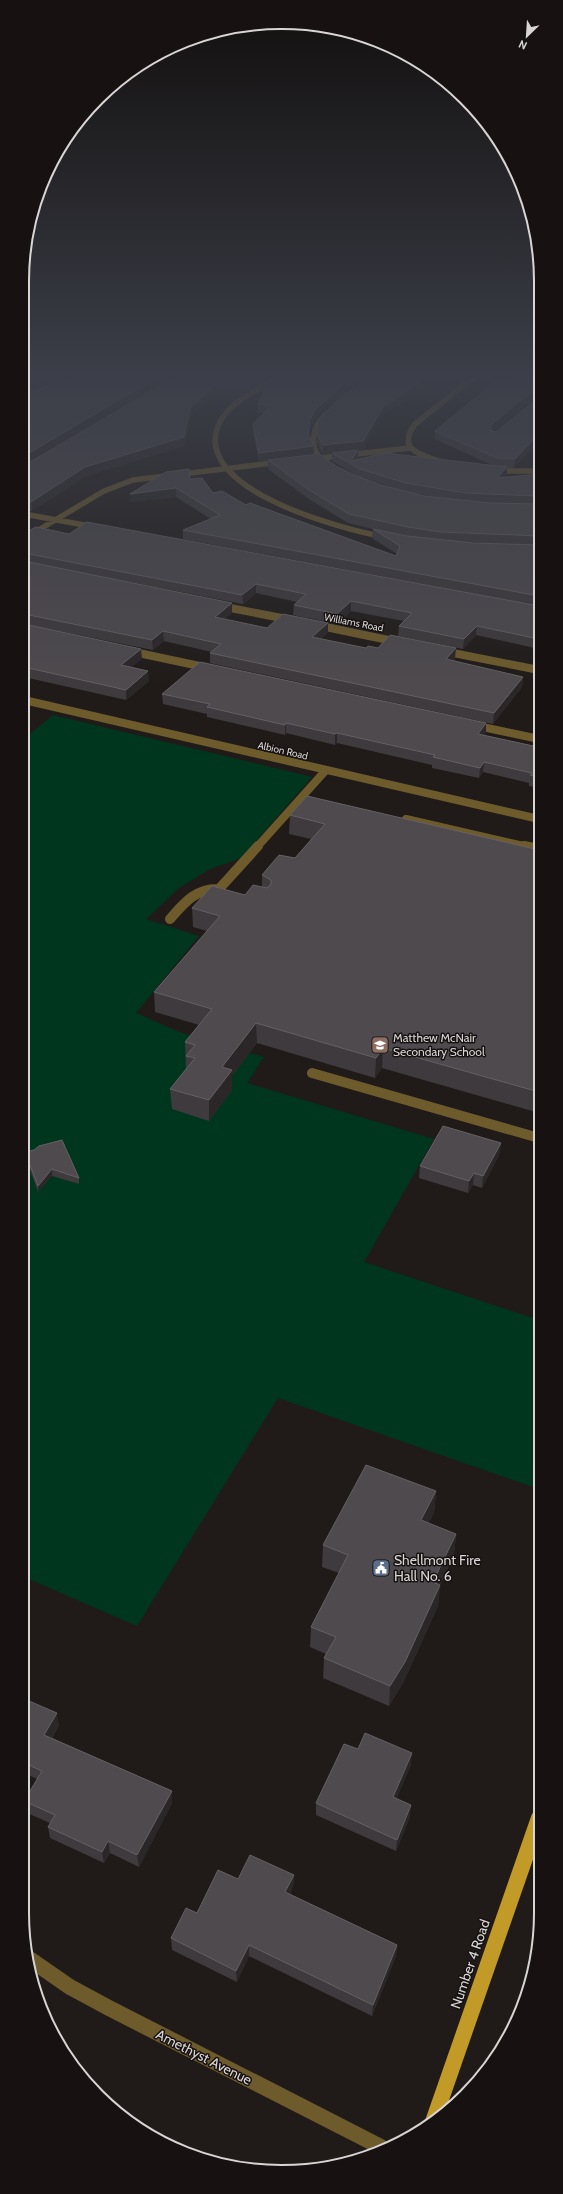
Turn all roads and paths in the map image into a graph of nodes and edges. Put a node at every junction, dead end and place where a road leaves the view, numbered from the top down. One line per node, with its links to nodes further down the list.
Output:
1 (138, 479): 4 (street)
2 (241, 479): 7 (street)
3 (29, 515): 4 (street)
4 (54, 519): 5 (street); 6 (street)
5 (101, 528)
6 (29, 536)
7 (392, 538)
8 (211, 604): 9 (street)
9 (297, 621)
10 (305, 623): 11 (street, Williams Road)
11 (406, 643)
12 (117, 648): 15 (street)
13 (437, 649): 14 (street)
14 (534, 669)
15 (219, 670)
16 (29, 702): 19 (street, Albion Road)
17 (469, 724): 18 (street)
18 (534, 739)
19 (326, 770): 21 (street, Albion Road); 23 (street)
20 (395, 816): 22 (street)
21 (534, 817)
22 (534, 848)
23 (170, 919)
24 (312, 1073): 25 (street)
25 (534, 1137)
26 (534, 1832): 28 (main road, Number 4 Road)
27 (34, 1962): 29 (street, Amethyst Avenue)
28 (437, 2112)
29 (379, 2146)

